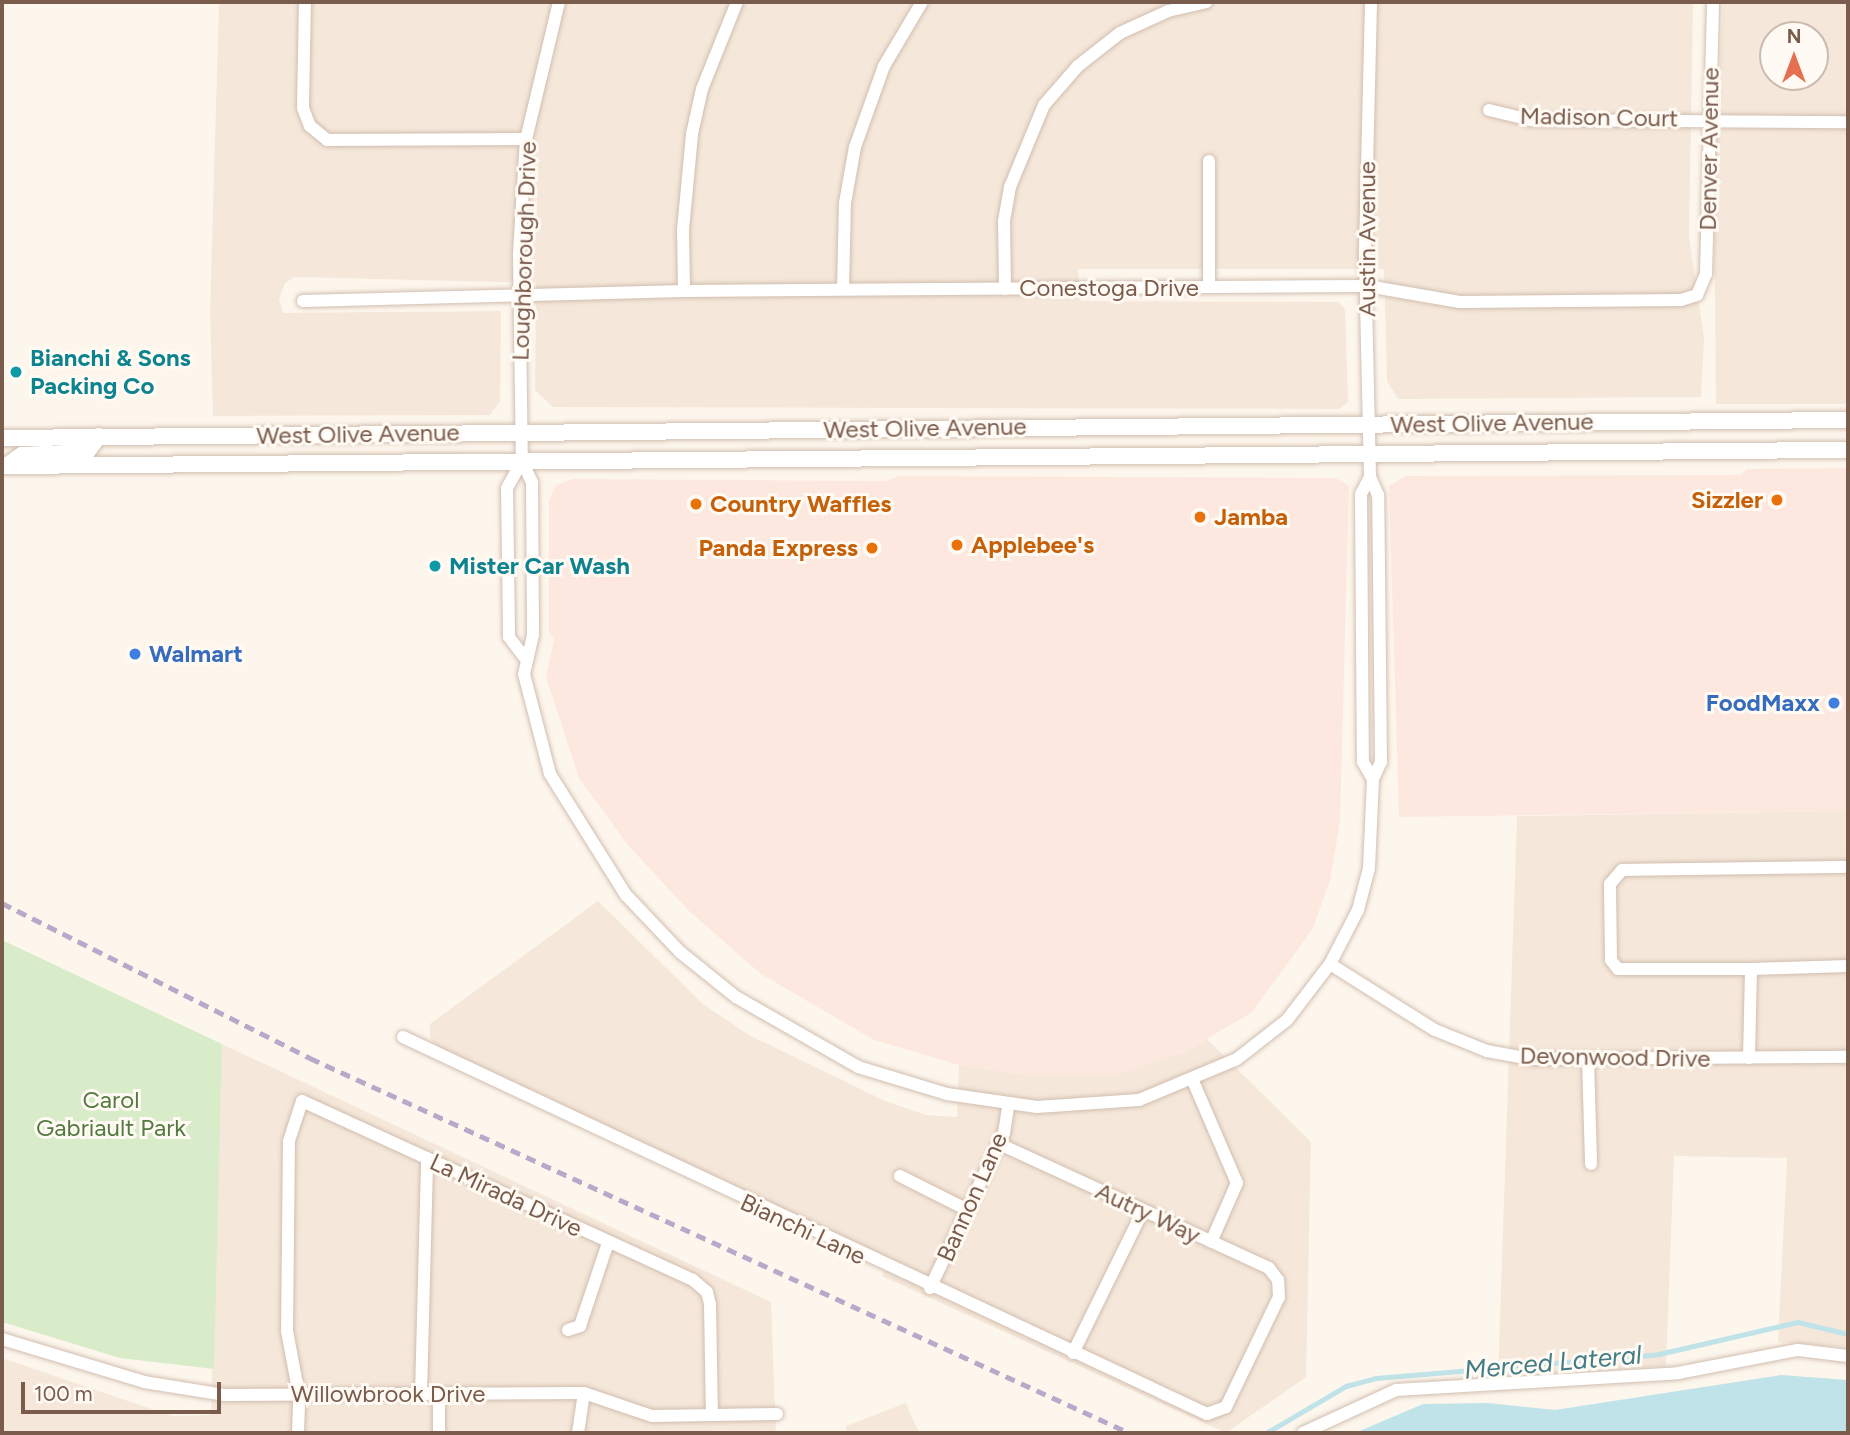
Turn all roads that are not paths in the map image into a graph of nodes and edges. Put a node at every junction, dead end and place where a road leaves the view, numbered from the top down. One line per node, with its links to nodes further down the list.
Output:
1 (305, 2): 11 (street)
2 (559, 2): 11 (street, Loughborough Drive)
3 (737, 2): 17 (street)
4 (922, 2): 15 (street)
5 (1206, 2): 16 (street)
6 (1371, 2): 13 (street, Austin Avenue)
7 (1713, 2): 9 (street, Denver Avenue)
8 (1489, 110): 9 (street, Madison Court)
9 (1710, 118): 10 (street, Madison Court); 19 (street, Denver Avenue)
10 (1848, 122)
11 (526, 139): 18 (street, Loughborough Drive)
12 (1209, 161): 14 (street)
13 (1367, 286): 14 (street, Conestoga Drive); 19 (street, Conestoga Drive); 22 (street, Austin Avenue)
14 (1209, 287): 16 (street, Conestoga Drive)
15 (843, 289): 16 (street, Conestoga Drive); 17 (street, Conestoga Drive)
16 (1005, 289)
17 (684, 291): 18 (street, Conestoga Drive)
18 (519, 295): 20 (street, Conestoga Drive); 23 (street, Loughborough Drive)
19 (1697, 295)
20 (303, 301)
21 (1848, 420): 22 (main road, West Olive Avenue)
22 (1369, 425): 23 (main road, West Olive Avenue); 27 (street, Austin Avenue)
23 (522, 432): 24 (main road, West Olive Avenue); 28 (street, Loughborough Drive)
24 (99, 436): 25 (main road, West Olive Avenue); 29 (main road)
25 (2, 438)
26 (1848, 450): 27 (main road, West Olive Avenue)
27 (1370, 456): 28 (main road, West Olive Avenue); 30 (street, Austin Avenue)
28 (522, 461): 29 (main road, West Olive Avenue); 34 (street, Loughborough Drive); 34 (street, Loughborough Drive)
29 (4, 466)
30 (1370, 477): 31 (street, Austin Avenue); 32 (street, Austin Avenue)
31 (1361, 564): 32 (street); 33 (street, Austin Avenue)
32 (1378, 642): 35 (street, Austin Avenue)
33 (1362, 646): 35 (street); 36 (street, Austin Avenue)
34 (524, 657): 46 (street, Loughborough Drive)
35 (1380, 718): 36 (street, Austin Avenue)
36 (1373, 779): 38 (street, Austin Avenue)
37 (1848, 867): 40 (street)
38 (1330, 964): 44 (street, Devonwood Drive); 45 (street)
39 (1848, 967): 40 (street)
40 (1751, 969): 43 (street)
41 (402, 1037): 55 (street, Bianchi Lane)
42 (1848, 1057): 43 (street, Devonwood Drive)
43 (1749, 1058): 44 (street, Devonwood Drive)
44 (1588, 1060): 49 (street)
45 (1193, 1081): 46 (street); 53 (street)
46 (1009, 1104): 47 (street, Bannon Lane)
47 (999, 1144): 51 (street, Bannon Lane); 52 (street, Autry Way)
48 (427, 1158): 54 (street, La Mirada Drive); 61 (street); 63 (street, La Mirada Drive)
49 (1591, 1164)
50 (900, 1176): 51 (street)
51 (968, 1210): 55 (street, Bannon Lane)
52 (1143, 1211): 53 (street, Autry Way); 58 (street)
53 (1211, 1242): 65 (street, Autry Way)
54 (608, 1243): 56 (street); 66 (street, La Mirada Drive)
55 (930, 1288): 58 (street, Bianchi Lane)
56 (568, 1330)
57 (2, 1339): 63 (street, Willowbrook Drive)
58 (1073, 1353): 65 (street, Bianchi Lane)
59 (1848, 1356): 70 (street)
60 (584, 1393): 62 (street, Willowbrook Drive); 66 (street, Willowbrook Drive); 69 (street)
61 (421, 1394): 62 (street, Willowbrook Drive); 63 (street, Willowbrook Drive)
62 (439, 1394): 68 (street)
63 (299, 1395): 67 (street)
64 (777, 1414): 66 (street, Willowbrook Drive)
65 (1207, 1414)
66 (712, 1415)
67 (298, 1433)
68 (439, 1433)
69 (579, 1433)
70 (1303, 1433)

